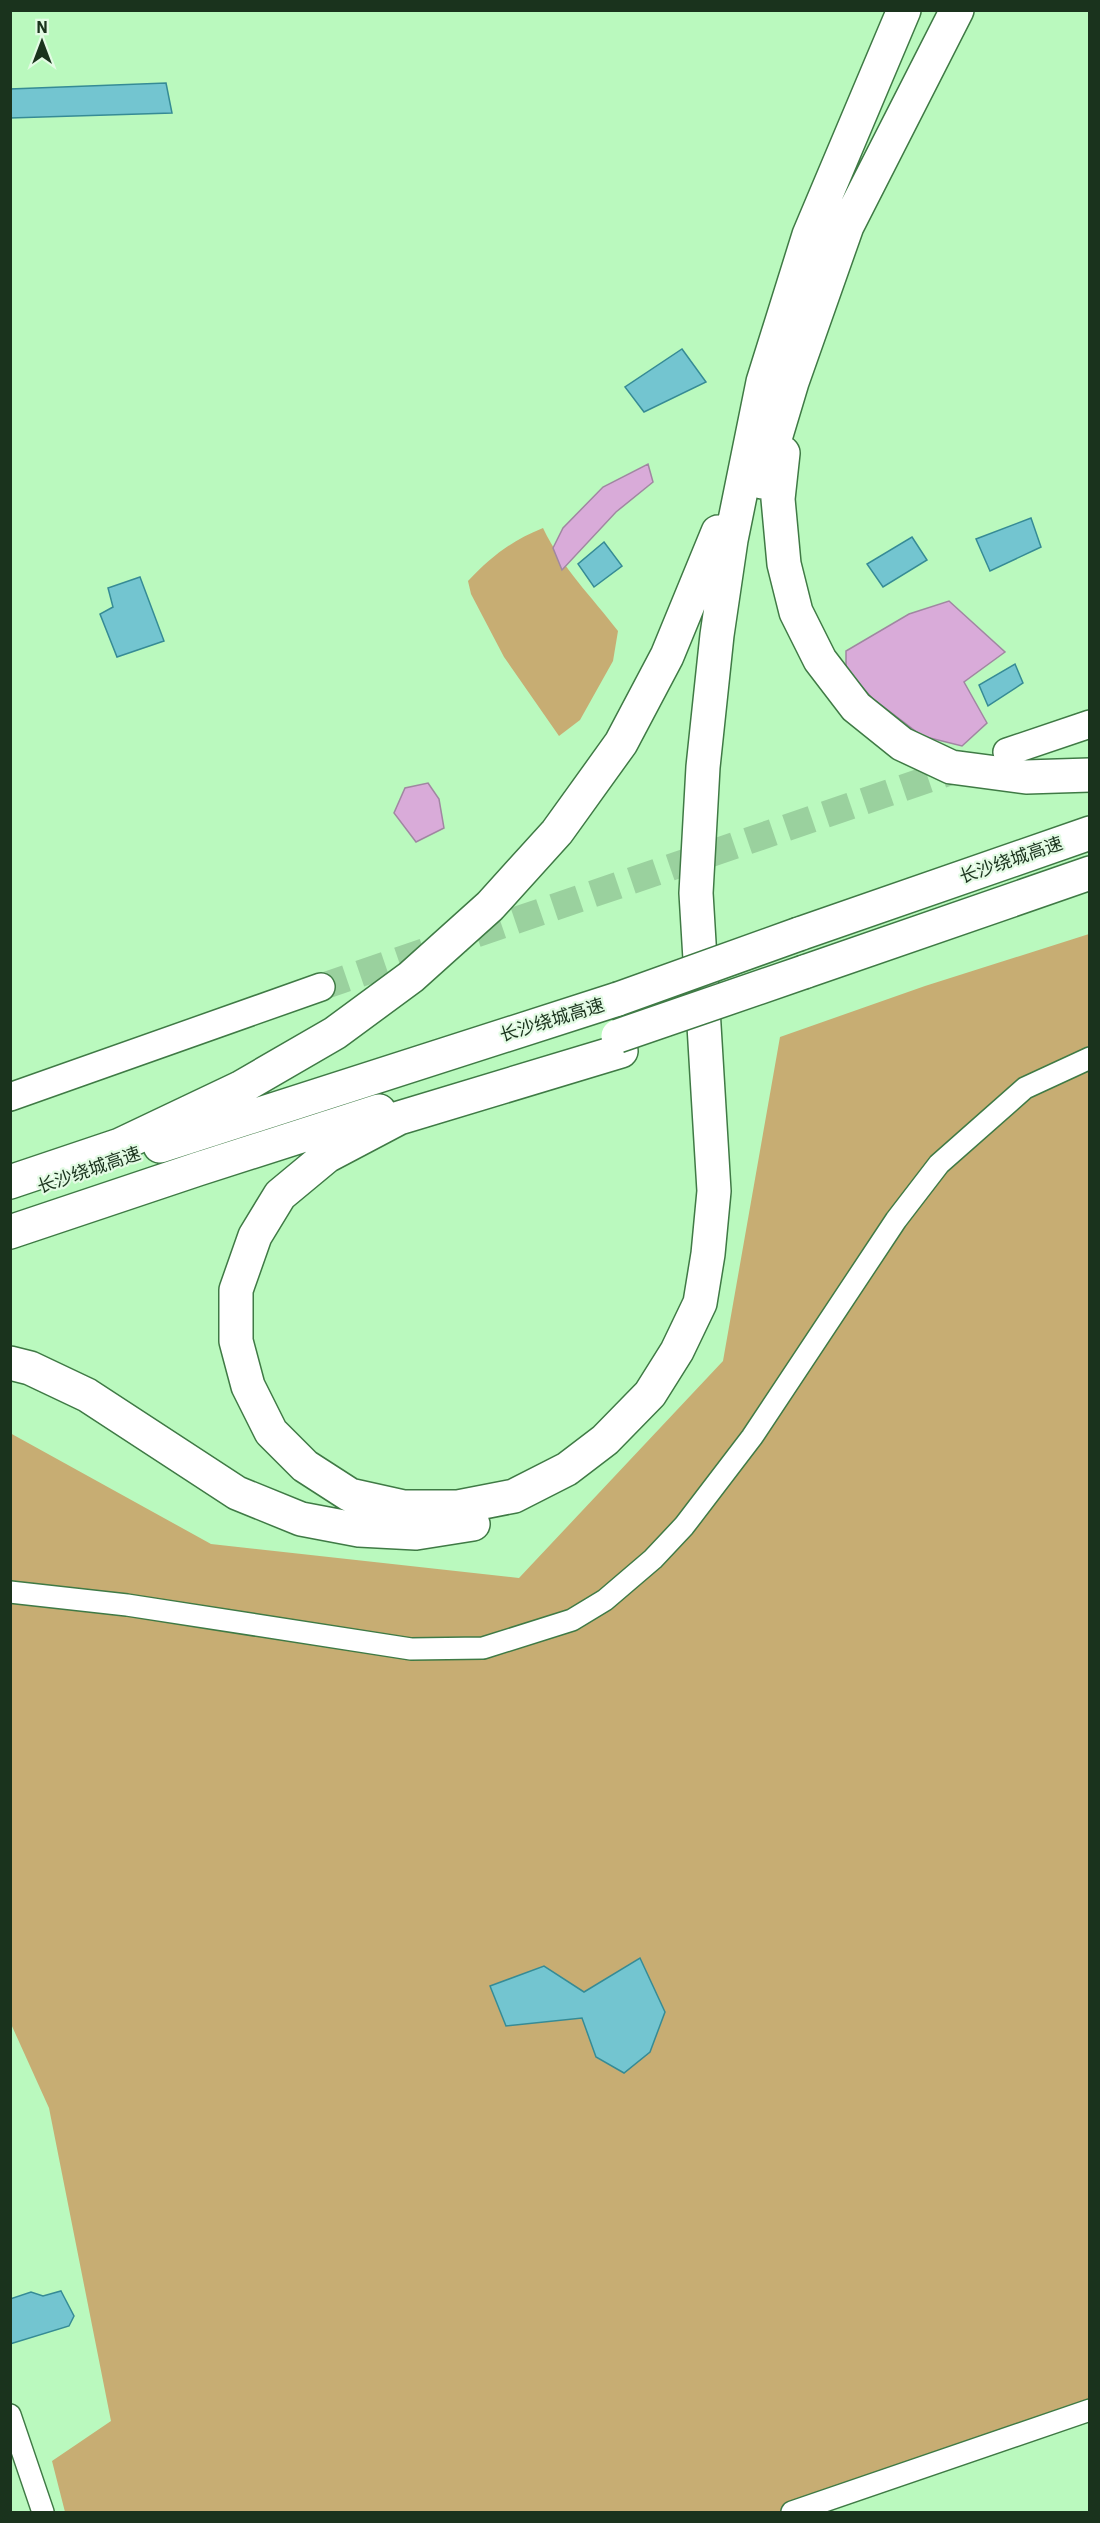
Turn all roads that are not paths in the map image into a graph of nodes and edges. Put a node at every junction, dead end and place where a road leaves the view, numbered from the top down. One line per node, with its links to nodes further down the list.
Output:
1 (904, 10): 4 (highway)
2 (957, 10): 3 (highway)
3 (792, 382): 7 (highway); 17 (highway)
4 (757, 411): 11 (highway); 14 (highway)
5 (1089, 724): 6 (street)
6 (1007, 752)
7 (1089, 775)
8 (1089, 833): 15 (highway, 长沙绕城高速, bridge)
9 (1089, 873): 11 (highway, 长沙绕城高速)
10 (321, 987): 13 (street)
11 (620, 1044): 16 (highway, 长沙绕城高速)
12 (1089, 1058): 18 (street)
13 (10, 1097)
14 (10, 1182)
15 (10, 1197)
16 (10, 1232)
17 (10, 1363)
18 (10, 1592)
19 (1089, 2410): 22 (street)
20 (10, 2415): 21 (street)
21 (43, 2512)
22 (792, 2512)

